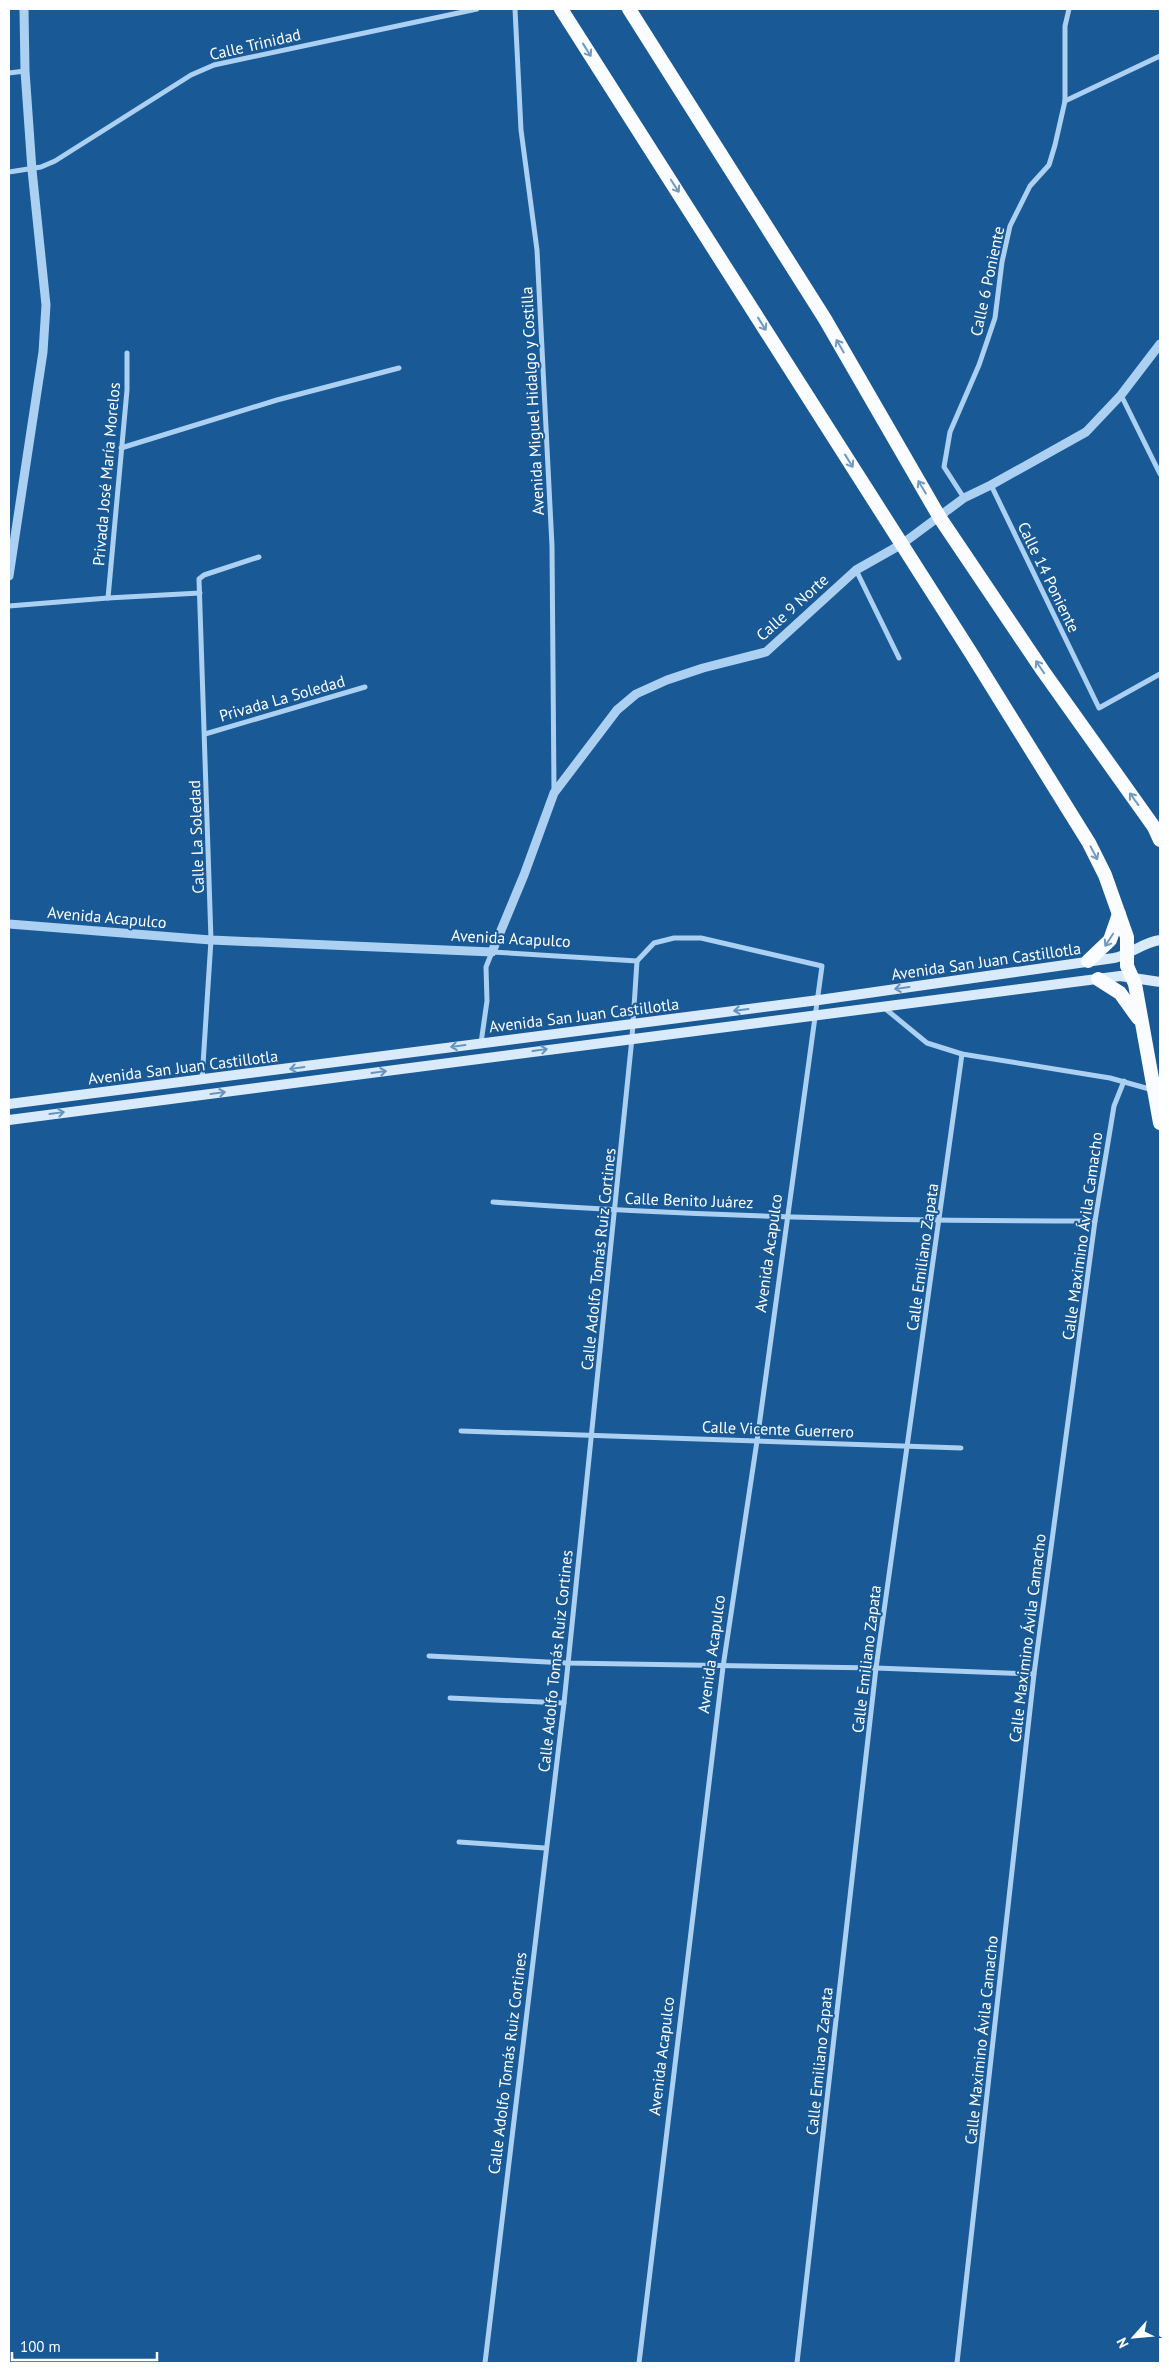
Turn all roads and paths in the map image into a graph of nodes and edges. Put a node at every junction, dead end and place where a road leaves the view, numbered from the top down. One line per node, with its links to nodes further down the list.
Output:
1 (24, 9): 8 (street)
2 (477, 9): 11 (street, Calle Trinidad)
3 (515, 9): 33 (street, Avenida Miguel Hidalgo y Costilla)
4 (561, 9): 22 (highway, one-way to 22)
5 (629, 9): 21 (highway, one-way to 5)
6 (1069, 9): 10 (street, Calle 6 Poniente)
7 (1160, 56): 10 (street)
8 (25, 71): 9 (street); 11 (street)
9 (9, 73)
10 (1065, 101): 20 (street, Calle 6 Poniente)
11 (32, 170): 12 (street, Calle Trinidad); 25 (street)
12 (9, 172)
13 (1160, 344): 16 (street, Calle 9 Norte)
14 (127, 353): 17 (street, Privada José María Morelos)
15 (399, 368): 17 (street)
16 (1121, 395): 18 (street); 19 (street, Calle 9 Norte)
17 (121, 448): 27 (street, Privada José María Morelos)
18 (1160, 474)
19 (991, 485): 20 (street, Calle 9 Norte); 30 (street, Calle 14 Poniente)
20 (964, 498): 21 (street, Calle 9 Norte)
21 (940, 518): 22 (street, Calle 9 Norte); 34 (highway, one-way to 21)
22 (902, 544): 24 (street, Calle 9 Norte); 35 (highway, one-way to 35)
23 (259, 557): 26 (street)
24 (856, 570): 29 (street); 33 (street, Calle 9 Norte)
25 (9, 576)
26 (200, 593): 27 (street); 32 (street, Calle La Soledad)
27 (108, 598): 28 (street)
28 (9, 606)
29 (899, 658)
30 (1160, 674)
31 (365, 687): 32 (street, Privada La Soledad)
32 (205, 734): 37 (street, Calle La Soledad)
33 (554, 793): 39 (street, Calle 9 Norte)
34 (1160, 840)
35 (1119, 913): 40 (highway); 42 (highway, one-way to 42)
36 (9, 924): 37 (street, Avenida Acapulco)
37 (212, 940): 39 (street, Avenida Acapulco); 54 (street, Calle La Soledad)
38 (1160, 940): 40 (main road, Avenida San Juan Castillotla)
39 (492, 952): 41 (street, Avenida Acapulco); 52 (street)
40 (1128, 953): 42 (main road, Avenida San Juan Castillotla); 43 (highway)
41 (637, 961): 46 (street, Avenida Acapulco); 49 (street, Calle Adolfo Tomás Ruiz Cortines)
42 (1088, 961): 46 (main road, Avenida San Juan Castillotla, one-way to 46)
43 (1132, 976): 44 (main road, Avenida San Juan Castillotla); 45 (main road, Avenida San Juan Castillotla); 50 (highway)
44 (1098, 979): 47 (main road, Avenida San Juan Castillotla); 50 (highway)
45 (1160, 982)
46 (819, 1000): 48 (street, Avenida Acapulco); 49 (main road, Avenida San Juan Castillotla, one-way to 49)
47 (882, 1006): 48 (main road, Avenida San Juan Castillotla); 53 (street)
48 (816, 1015): 51 (main road, Avenida San Juan Castillotla); 62 (street, Avenida Acapulco)
49 (633, 1024): 51 (street, Calle Adolfo Tomás Ruiz Cortines); 52 (main road, Avenida San Juan Castillotla)
50 (1143, 1035): 56 (highway)
51 (632, 1038): 58 (main road, Avenida San Juan Castillotla, one-way to 51); 61 (street, Calle Adolfo Tomás Ruiz Cortines)
52 (480, 1044): 54 (main road, Avenida San Juan Castillotla, one-way to 54)
53 (962, 1054): 55 (street); 63 (street, Calle Emiliano Zapata)
54 (202, 1080): 57 (main road, Avenida San Juan Castillotla)
55 (1124, 1082): 56 (street); 64 (street, Calle Maximino Ávila Camacho)
56 (1157, 1091): 59 (highway)
57 (9, 1104)
58 (9, 1120)
59 (1160, 1123)
60 (493, 1202): 61 (street, Calle Benito Juárez)
61 (615, 1211): 62 (street, Calle Benito Juárez); 66 (street, Calle Adolfo Tomás Ruiz Cortines)
62 (788, 1216): 63 (street, Calle Benito Juárez); 67 (street, Avenida Acapulco)
63 (940, 1221): 64 (street, Calle Benito Juárez); 68 (street, Calle Emiliano Zapata)
64 (1094, 1222): 74 (street, Calle Maximino Ávila Camacho)
65 (461, 1431): 66 (street, Calle Vicente Guerrero)
66 (593, 1434): 67 (street, Calle Vicente Guerrero); 71 (street, Calle Adolfo Tomás Ruiz Cortines)
67 (757, 1441): 68 (street, Calle Vicente Guerrero); 72 (street, Avenida Acapulco)
68 (906, 1445): 69 (street, Calle Vicente Guerrero); 73 (street, Calle Emiliano Zapata)
69 (961, 1448)
70 (429, 1656): 71 (street)
71 (567, 1664): 72 (street); 76 (street, Calle Adolfo Tomás Ruiz Cortines)
72 (724, 1667): 73 (street); 80 (street, Avenida Acapulco)
73 (876, 1668): 74 (street); 81 (street, Calle Emiliano Zapata)
74 (1034, 1674): 82 (street, Calle Maximino Ávila Camacho)
75 (450, 1698): 76 (street)
76 (564, 1703): 78 (street, Calle Adolfo Tomás Ruiz Cortines)
77 (459, 1842): 78 (street)
78 (545, 1848): 79 (street, Calle Adolfo Tomás Ruiz Cortines)
79 (485, 2363)
80 (639, 2363)
81 (797, 2363)
82 (957, 2363)

